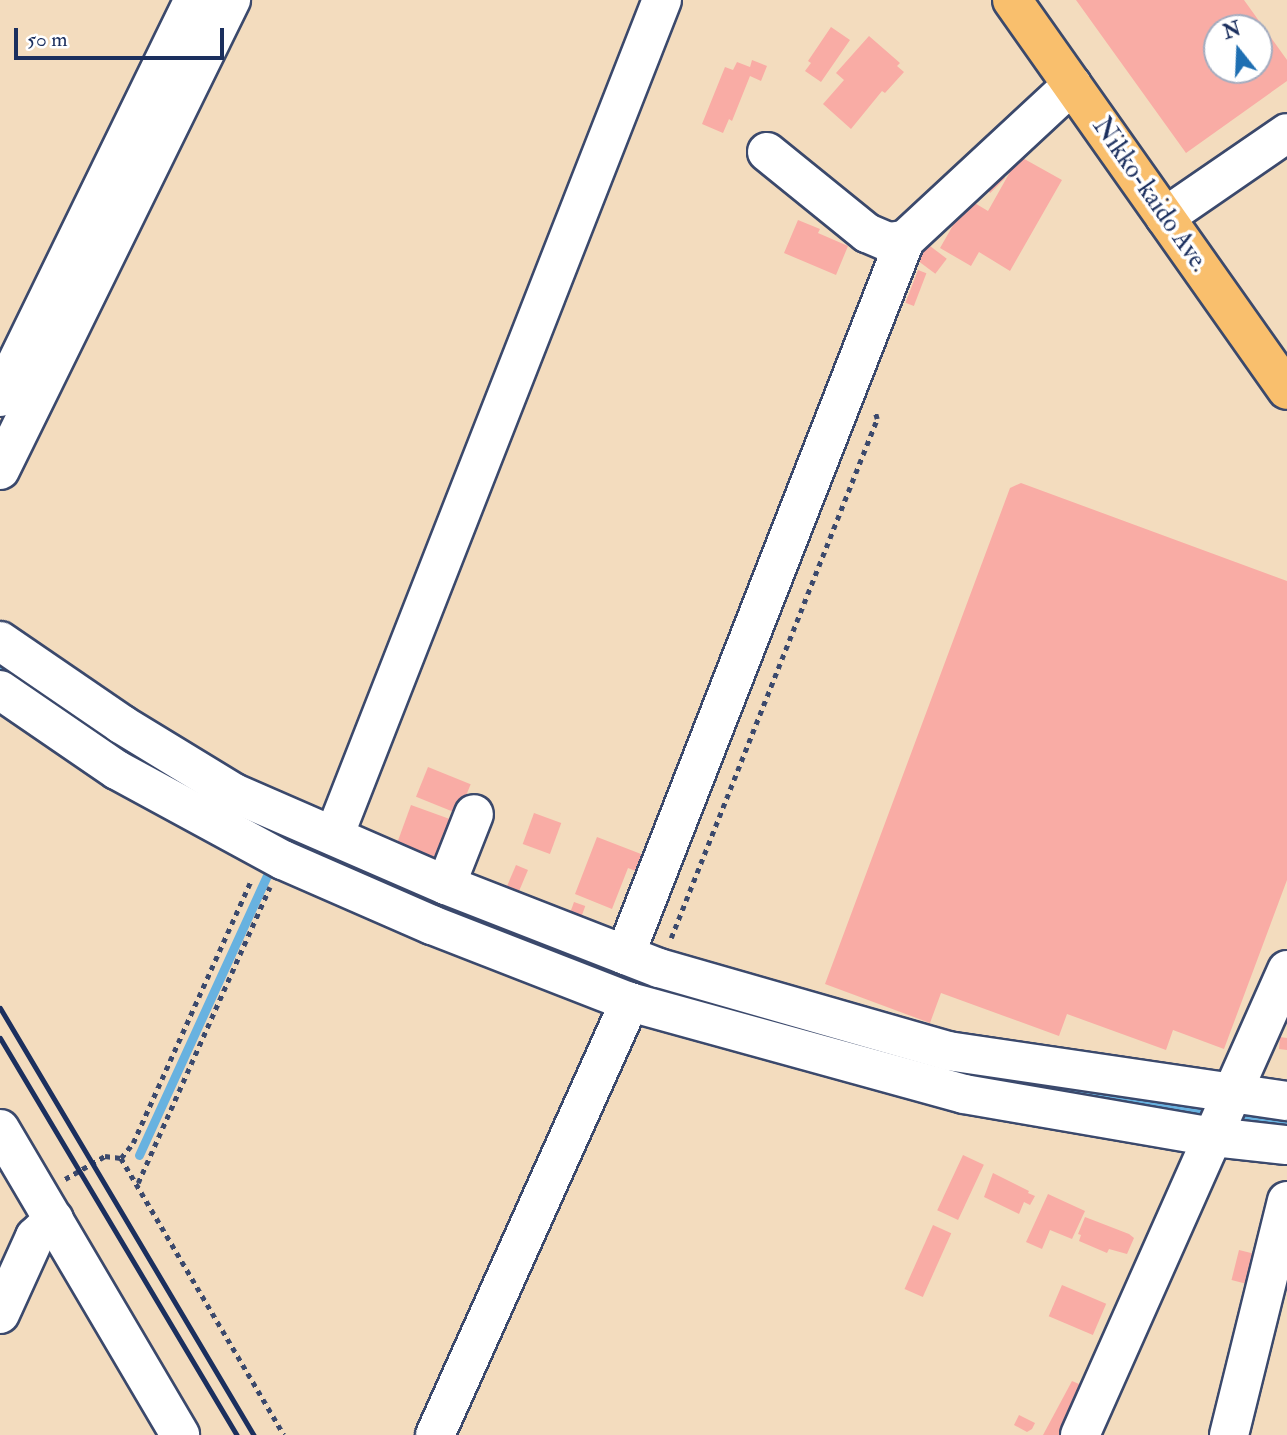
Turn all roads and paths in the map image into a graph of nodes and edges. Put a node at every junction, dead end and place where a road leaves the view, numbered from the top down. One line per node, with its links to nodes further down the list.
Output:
1 (194, 0): 12 (street)
2 (230, 0): 13 (street)
3 (662, 0): 17 (street)
4 (1012, 0): 5 (highway, Nikko-kaido Ave.)
5 (1072, 85): 8 (highway, Nikko-kaido Ave.); 9 (street)
6 (1287, 133): 8 (street)
7 (767, 152): 9 (street)
8 (1166, 217): 11 (highway, Nikko-kaido Ave.)
9 (905, 240): 10 (street)
10 (852, 374): 20 (street); 20 (path)
11 (1287, 390)
12 (0, 397)
13 (0, 470)
14 (0, 642): 17 (street)
15 (0, 690): 18 (street)
16 (474, 814): 19 (street)
17 (334, 836): 19 (street)
18 (273, 855): 22 (street); 30 (path); 31 (path)
19 (446, 884): 20 (street)
20 (642, 961): 23 (street)
21 (1287, 970): 25 (street)
22 (630, 1002): 24 (street); 37 (street)
23 (822, 1014): 24 (street); 25 (street)
24 (810, 1052): 28 (street)
25 (1232, 1092): 26 (street); 28 (street)
26 (1287, 1101)
27 (0, 1129): 33 (street)
28 (1214, 1137): 29 (street); 38 (street)
29 (1287, 1145)
30 (121, 1158): 31 (path); 33 (path)
31 (138, 1184): 36 (path)
32 (1287, 1201): 39 (street)
33 (46, 1207): 34 (street); 35 (street)
34 (0, 1314)
35 (180, 1435)
36 (284, 1435)
37 (435, 1435)
38 (1080, 1435)
39 (1229, 1435)

